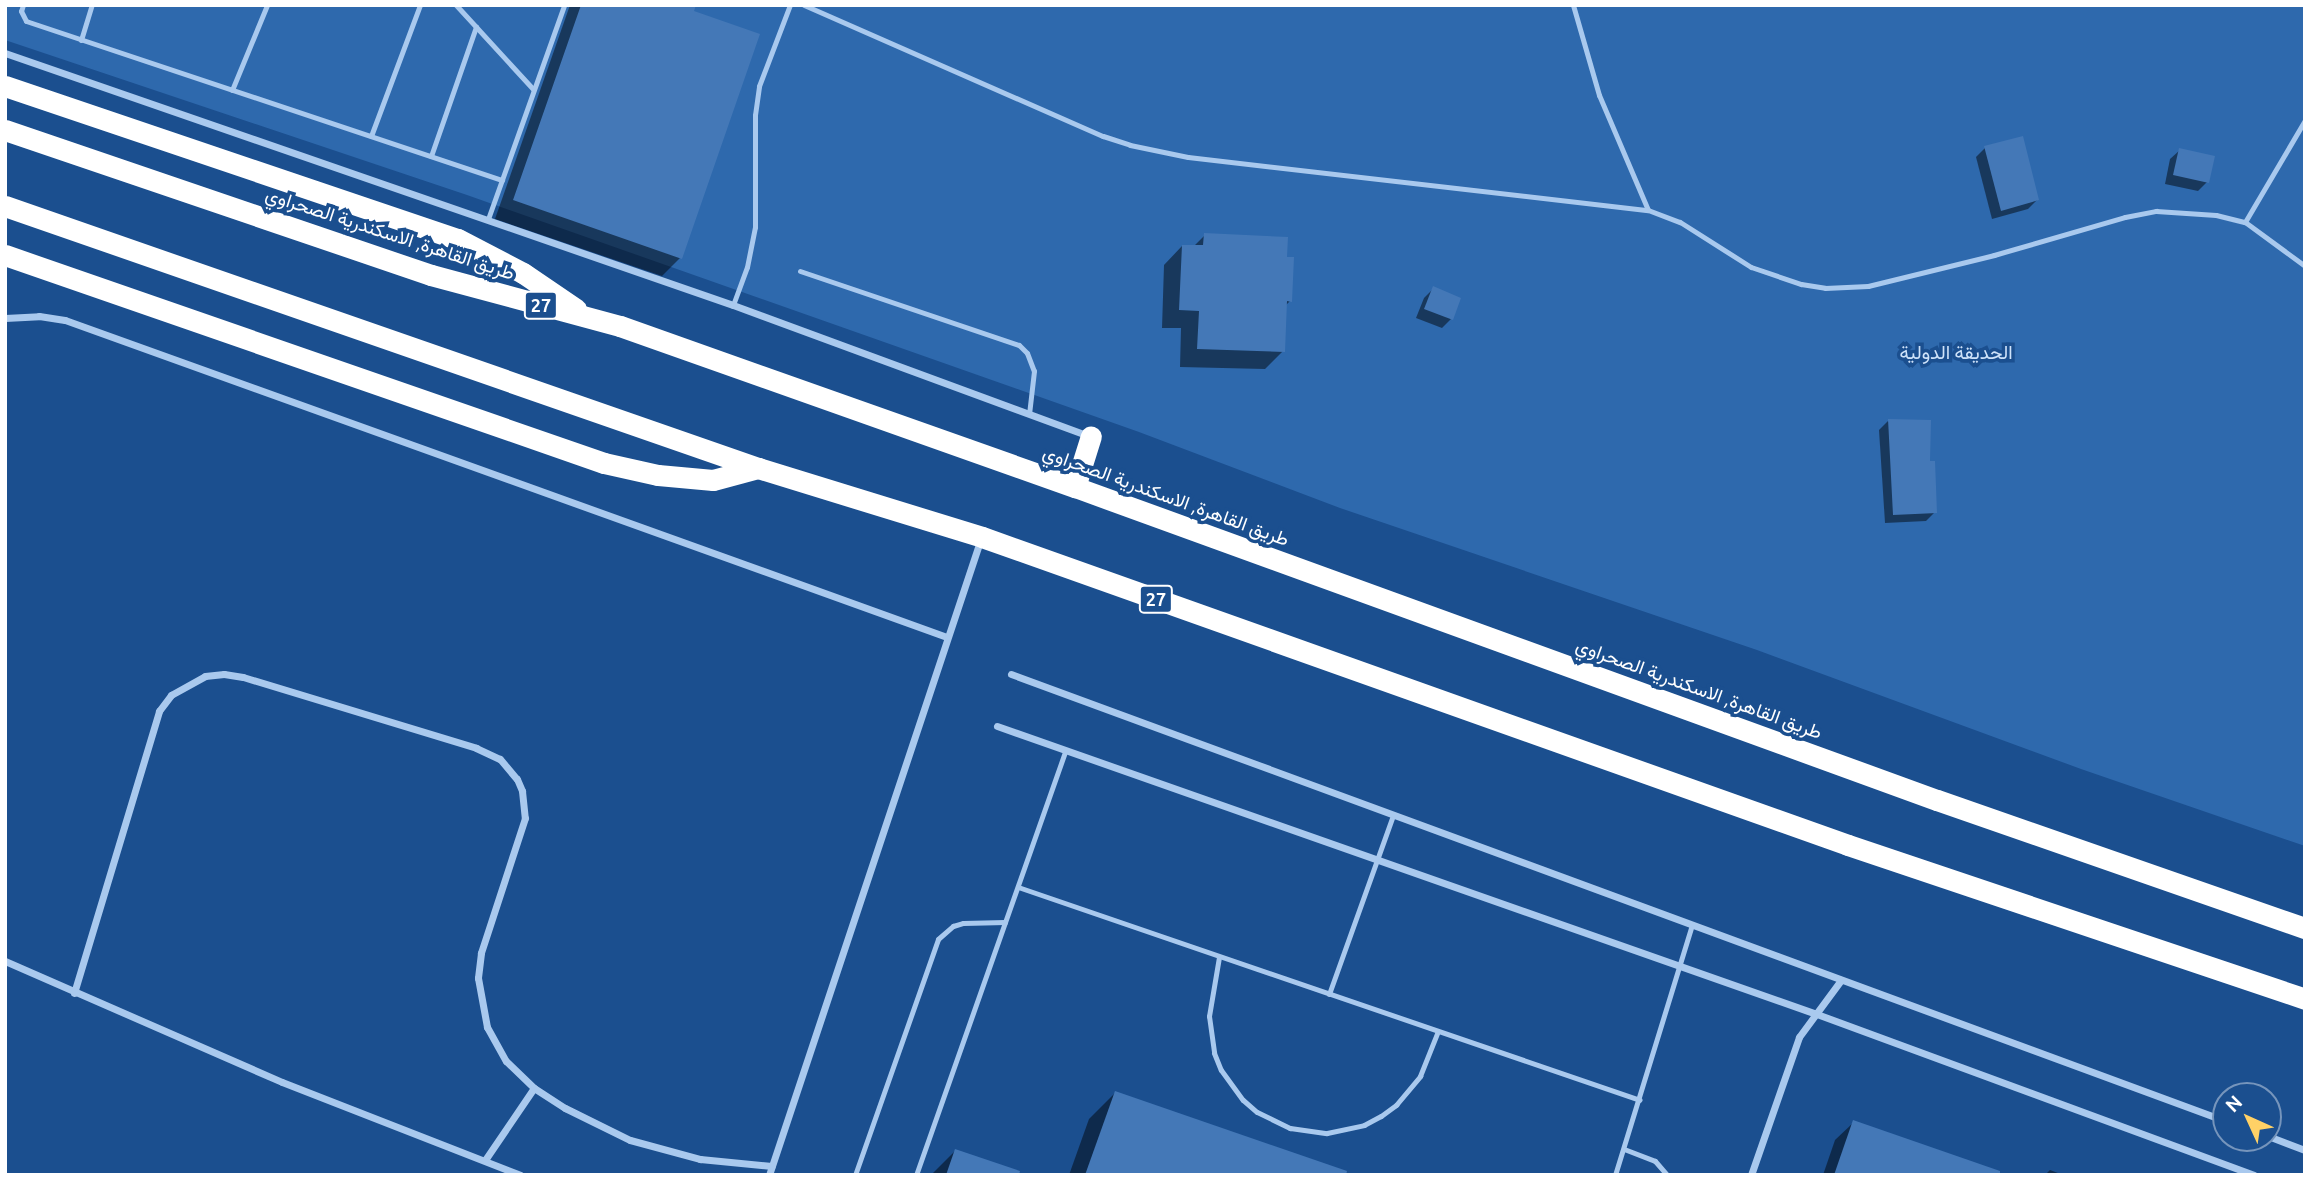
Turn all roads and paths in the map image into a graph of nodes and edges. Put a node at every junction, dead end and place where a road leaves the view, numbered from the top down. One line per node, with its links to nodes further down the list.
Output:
1 (23, 5): 11 (lane)
2 (92, 5): 11 (lane)
3 (267, 5): 15 (lane)
4 (420, 5): 18 (lane)
5 (456, 5): 10 (lane)
6 (564, 5): 14 (lane)
7 (790, 5): 28 (lane)
8 (804, 5): 22 (lane)
9 (1573, 5): 22 (lane)
10 (476, 27): 14 (lane); 19 (lane)
11 (82, 40): 15 (lane)
12 (5, 53): 23 (street)
13 (5, 86): 29 (highway)
14 (533, 89): 20 (lane)
15 (232, 90): 18 (lane)
16 (2305, 120): 24 (lane)
17 (5, 130): 29 (highway, طريق القاهرة, الاسكندرية الصحراوي / 27)
18 (370, 136): 19 (lane)
19 (431, 156): 20 (lane)
20 (502, 180): 23 (lane)
21 (5, 206): 33 (highway, 27)
22 (1648, 210): 24 (lane)
23 (488, 219): 28 (street)
24 (2245, 222): 26 (lane)
25 (5, 255): 33 (highway)
26 (2305, 266)
27 (800, 271): 31 (lane)
28 (733, 305): 31 (street)
29 (584, 314): 34 (highway, طريق القاهرة, الاسكندرية الصحراوي / 27)
30 (5, 318): 36 (street)
31 (1029, 414): 32 (street)
32 (1091, 436): 34 (highway)
33 (758, 468): 35 (highway, 27)
34 (1075, 487): 45 (highway, طريق القاهرة, الاسكندرية الصحراوي / 27)
35 (982, 537): 36 (street); 52 (highway, 27)
36 (947, 637): 62 (street)
37 (1011, 674): 40 (street)
38 (997, 726): 39 (street)
39 (1065, 752): 41 (street); 42 (lane)
40 (1393, 815): 41 (lane); 44 (street)
41 (1377, 859): 48 (street); 51 (lane)
42 (1018, 887): 43 (lane); 46 (lane)
43 (1005, 922): 65 (lane); 66 (lane)
44 (1692, 925): 48 (lane); 49 (street)
45 (2305, 928)
46 (1219, 957): 51 (lane); 54 (lane)
47 (5, 961): 50 (street)
48 (1680, 966): 53 (street); 56 (lane)
49 (1841, 980): 53 (street); 57 (street)
50 (74, 993): 55 (street); 61 (street)
51 (1329, 994): 54 (lane)
52 (2305, 999)
53 (1814, 1013): 69 (street); 70 (street)
54 (1438, 1031): 56 (lane)
55 (534, 1088): 61 (street); 62 (street)
56 (1640, 1100): 59 (lane)
57 (2212, 1116)
58 (2282, 1141): 60 (street)
59 (1624, 1149): 67 (lane); 68 (lane)
60 (2305, 1150)
61 (485, 1160): 63 (street)
62 (772, 1166): 64 (street)
63 (521, 1175)
64 (769, 1175)
65 (855, 1175)
66 (916, 1175)
67 (1615, 1175)
68 (1667, 1175)
69 (1751, 1175)
70 (2254, 1175)

